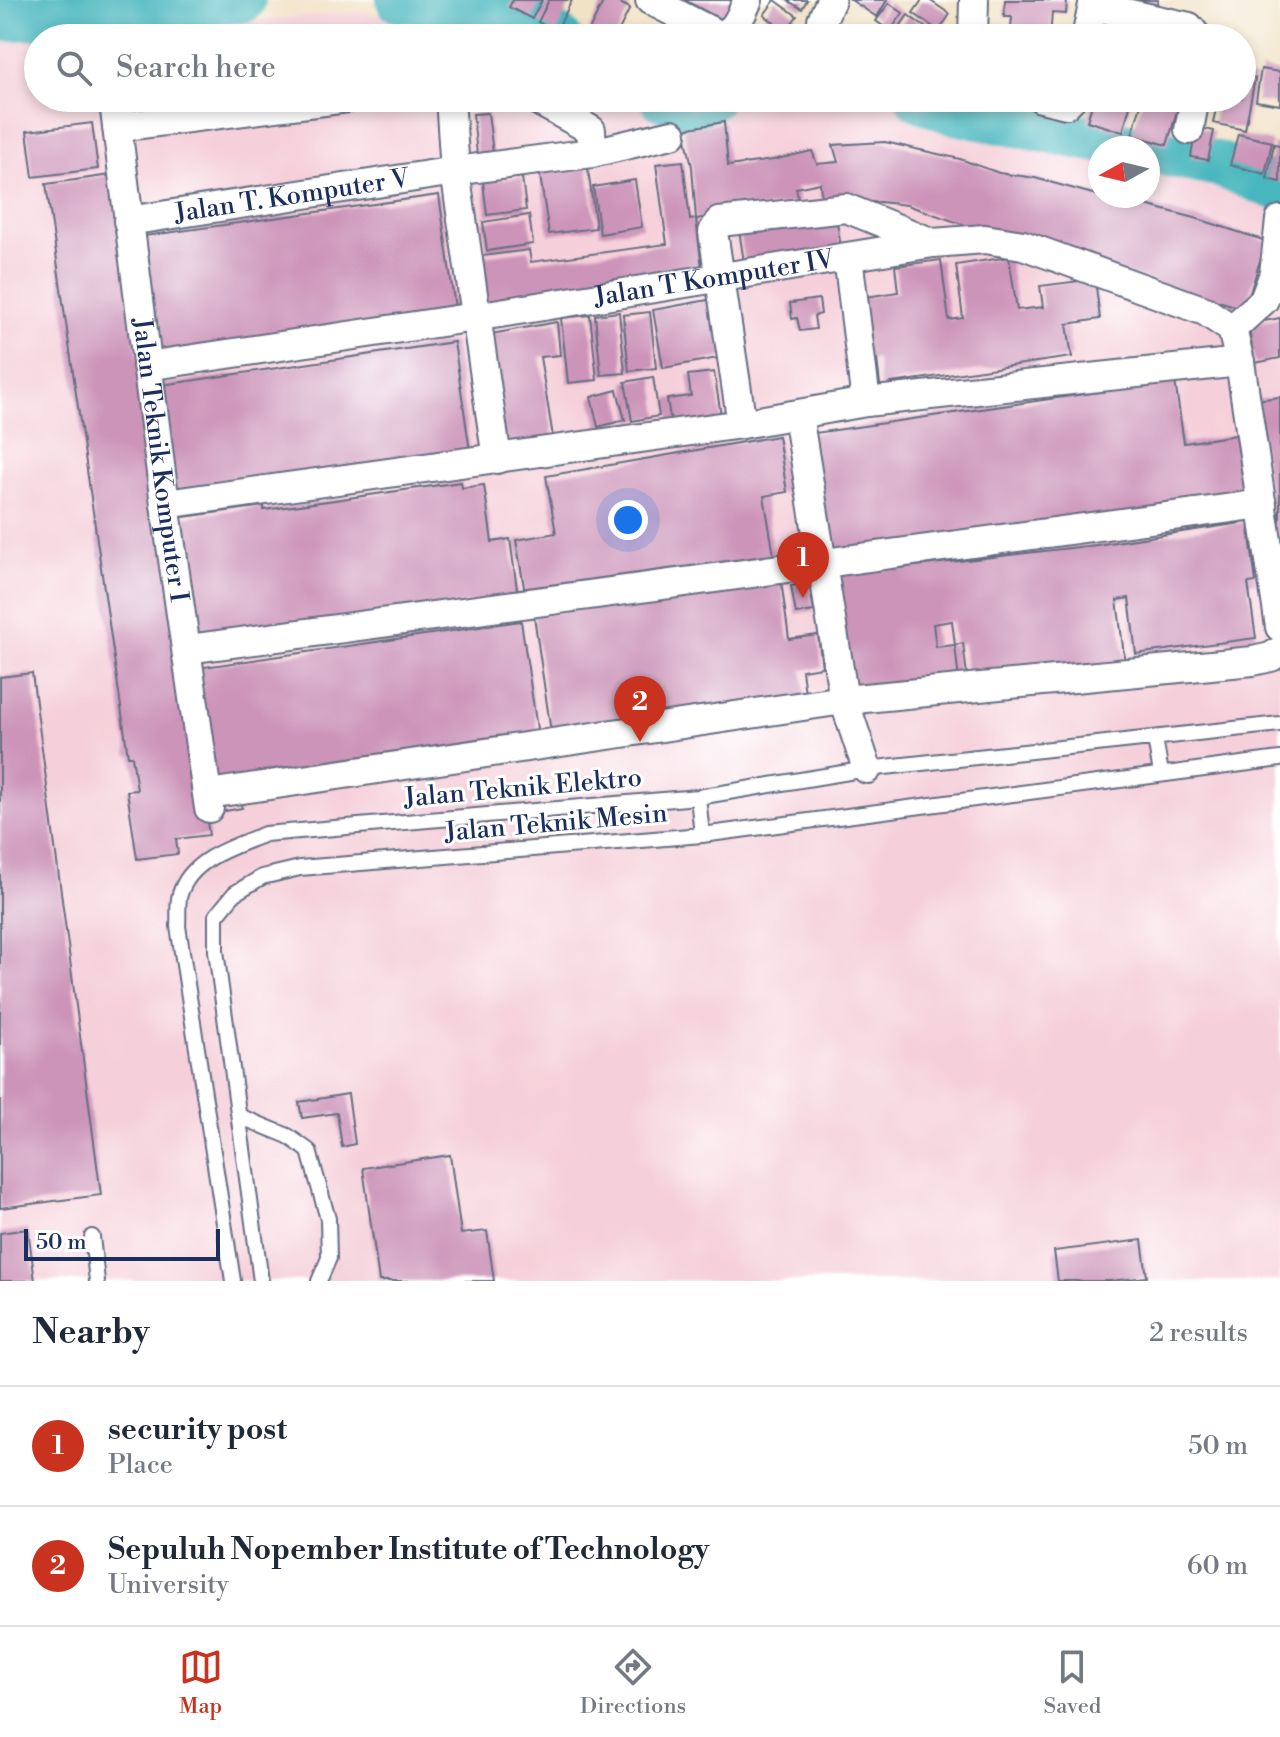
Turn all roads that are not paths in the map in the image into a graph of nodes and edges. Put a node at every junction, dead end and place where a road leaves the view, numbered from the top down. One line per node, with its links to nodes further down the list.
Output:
1 (650, 0): 6 (street)
2 (748, 0): 7 (street)
3 (831, 0): 8 (street)
4 (974, 0): 9 (street)
5 (1094, 3): 10 (street); 11 (street)
6 (697, 24)
7 (735, 24)
8 (823, 24)
9 (973, 24)
10 (1089, 24)
11 (1177, 24)
12 (193, 112): 21 (street, Jalan Teknik Komputer I)
13 (451, 112): 19 (street)
14 (558, 112): 18 (street)
15 (1192, 112): 16 (street)
16 (1189, 130)
17 (672, 134): 18 (street, Jalan T. Komputer V)
18 (592, 153): 19 (street, Jalan T. Komputer V)
19 (455, 171): 21 (street, Jalan T. Komputer V); 25 (street)
20 (1280, 220): 26 (street)
21 (128, 221): 28 (street, Jalan Teknik Komputer I)
22 (933, 243): 23 (street, Jalan T Komputer IV); 24 (street); 26 (street, Jalan T Komputer IV)
23 (848, 257): 24 (street, Jalan T Komputer IV); 29 (street)
24 (722, 277): 25 (street, Jalan T Komputer IV); 31 (street)
25 (475, 317): 28 (street, Jalan T Komputer IV); 32 (street)
26 (1232, 329): 27 (street)
27 (1240, 362): 29 (street); 34 (street)
28 (147, 366): 33 (street, Jalan Teknik Komputer I)
29 (866, 402): 30 (street)
30 (798, 415): 31 (street); 35 (street)
31 (742, 424): 32 (street)
32 (497, 459): 33 (street)
33 (165, 504): 37 (street, Jalan Teknik Komputer I)
34 (1262, 504): 35 (street); 36 (street)
35 (822, 563): 37 (street); 39 (street)
36 (1280, 627)
37 (188, 649): 39 (street, Jalan Teknik Komputer I)
38 (1280, 651): 39 (street)
39 (844, 700): 43 (street)
40 (1280, 724): 41 (lane, Jalan Teknik Elektro)
41 (1155, 739): 43 (lane, Jalan Teknik Elektro); 44 (lane)
42 (1280, 759): 44 (lane, Jalan Teknik Mesin)
43 (867, 769): 45 (lane, Jalan Teknik Elektro)
44 (1161, 773): 46 (lane, Jalan Teknik Mesin)
45 (698, 797): 46 (lane); 49 (lane, Jalan Teknik Elektro)
46 (702, 835): 47 (lane, Jalan Teknik Mesin)
47 (239, 1116): 48 (lane, Jalan Teknik Mesin); 54 (lane)
48 (253, 1219): 49 (lane); 53 (lane, Jalan Teknik Mesin)
49 (225, 1225): 52 (lane, Jalan Teknik Elektro)
50 (92, 1237): 51 (lane)
51 (97, 1281)
52 (233, 1281)
53 (261, 1281)
54 (319, 1281)

